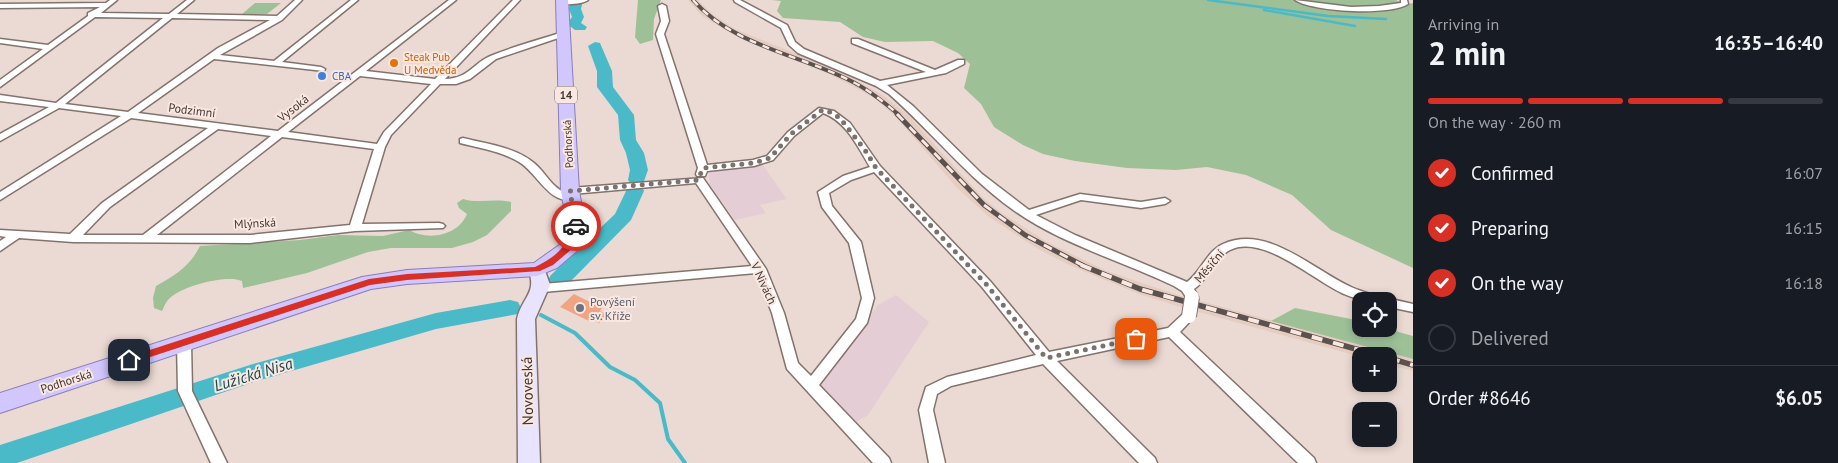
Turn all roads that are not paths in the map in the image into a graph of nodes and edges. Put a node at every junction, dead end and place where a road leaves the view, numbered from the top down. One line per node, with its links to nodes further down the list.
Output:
1 (10, 0): 13 (street)
2 (114, 0): 14 (street)
3 (191, 0): 17 (street)
4 (299, 0): 18 (street)
5 (355, 0): 25 (street)
6 (453, 0): 27 (street, Vysoká)
7 (517, 0): 29 (street)
8 (583, 0): 11 (street, Podhorská)
9 (1298, 0): 10 (street)
10 (1404, 0)
11 (565, 1): 19 (main road, Podhorská / 14)
12 (737, 1): 31 (street)
13 (0, 4): 14 (street)
14 (106, 5): 16 (street)
15 (662, 6): 40 (street)
16 (92, 15): 17 (street); 22 (street)
17 (171, 16): 18 (street); 33 (street)
18 (279, 18): 23 (street)
19 (563, 35): 29 (street); 43 (main road, Podhorská / 14)
20 (0, 41): 22 (street)
21 (854, 41): 28 (street)
22 (48, 47): 30 (street)
23 (212, 56): 25 (street); 34 (street)
24 (961, 62): 28 (street)
25 (275, 64): 26 (street)
26 (321, 69)
27 (358, 73): 29 (street); 36 (street, Vysoká)
28 (934, 73): 31 (street)
29 (438, 82): 39 (street)
30 (0, 84)
31 (879, 84): 46 (street)
32 (0, 98): 33 (street, Podzimní)
33 (57, 106): 34 (street, Podzimní); 37 (street)
34 (128, 115): 35 (street, Podzimní); 44 (street)
35 (216, 126): 36 (street, Podzimní); 52 (street)
36 (279, 134): 39 (street, Podzimní); 51 (street, Vysoká)
37 (0, 138)
38 (463, 141): 43 (street)
39 (380, 147): 48 (street)
40 (703, 168): 41 (street); 42 (street)
41 (876, 168): 62 (street); 63 (street)
42 (698, 180): 43 (street); 54 (street, V Nivách)
43 (571, 194): 55 (main road, Podhorská / 14)
44 (0, 197)
45 (1165, 200): 46 (street)
46 (1028, 214): 57 (street)
47 (439, 226): 48 (street, Mlýnská)
48 (355, 228): 51 (street, Mlýnská)
49 (0, 232): 50 (street, Mlýnská)
50 (17, 234): 52 (street, Mlýnská); 53 (street)
51 (148, 236): 52 (street, Mlýnská)
52 (73, 238)
53 (0, 247)
54 (760, 269): 55 (street); 63 (street, V Nivách)
55 (540, 279): 61 (main road, Podhorská / 14); 66 (street, Novoveská)
56 (1352, 292): 57 (street, Měsíční)
57 (1190, 293): 60 (street, Měsíční, bridge)
58 (1397, 305): 59 (street)
59 (1413, 308)
60 (1172, 332): 62 (street); 70 (street)
61 (184, 342): 64 (main road, Podhorská / 14); 65 (street)
62 (1046, 358): 68 (street); 69 (street)
63 (811, 386): 67 (street, V Nivách)
64 (0, 402)
65 (219, 463)
66 (528, 463)
67 (884, 463)
68 (937, 463)
69 (1149, 463)
70 (1308, 463)

